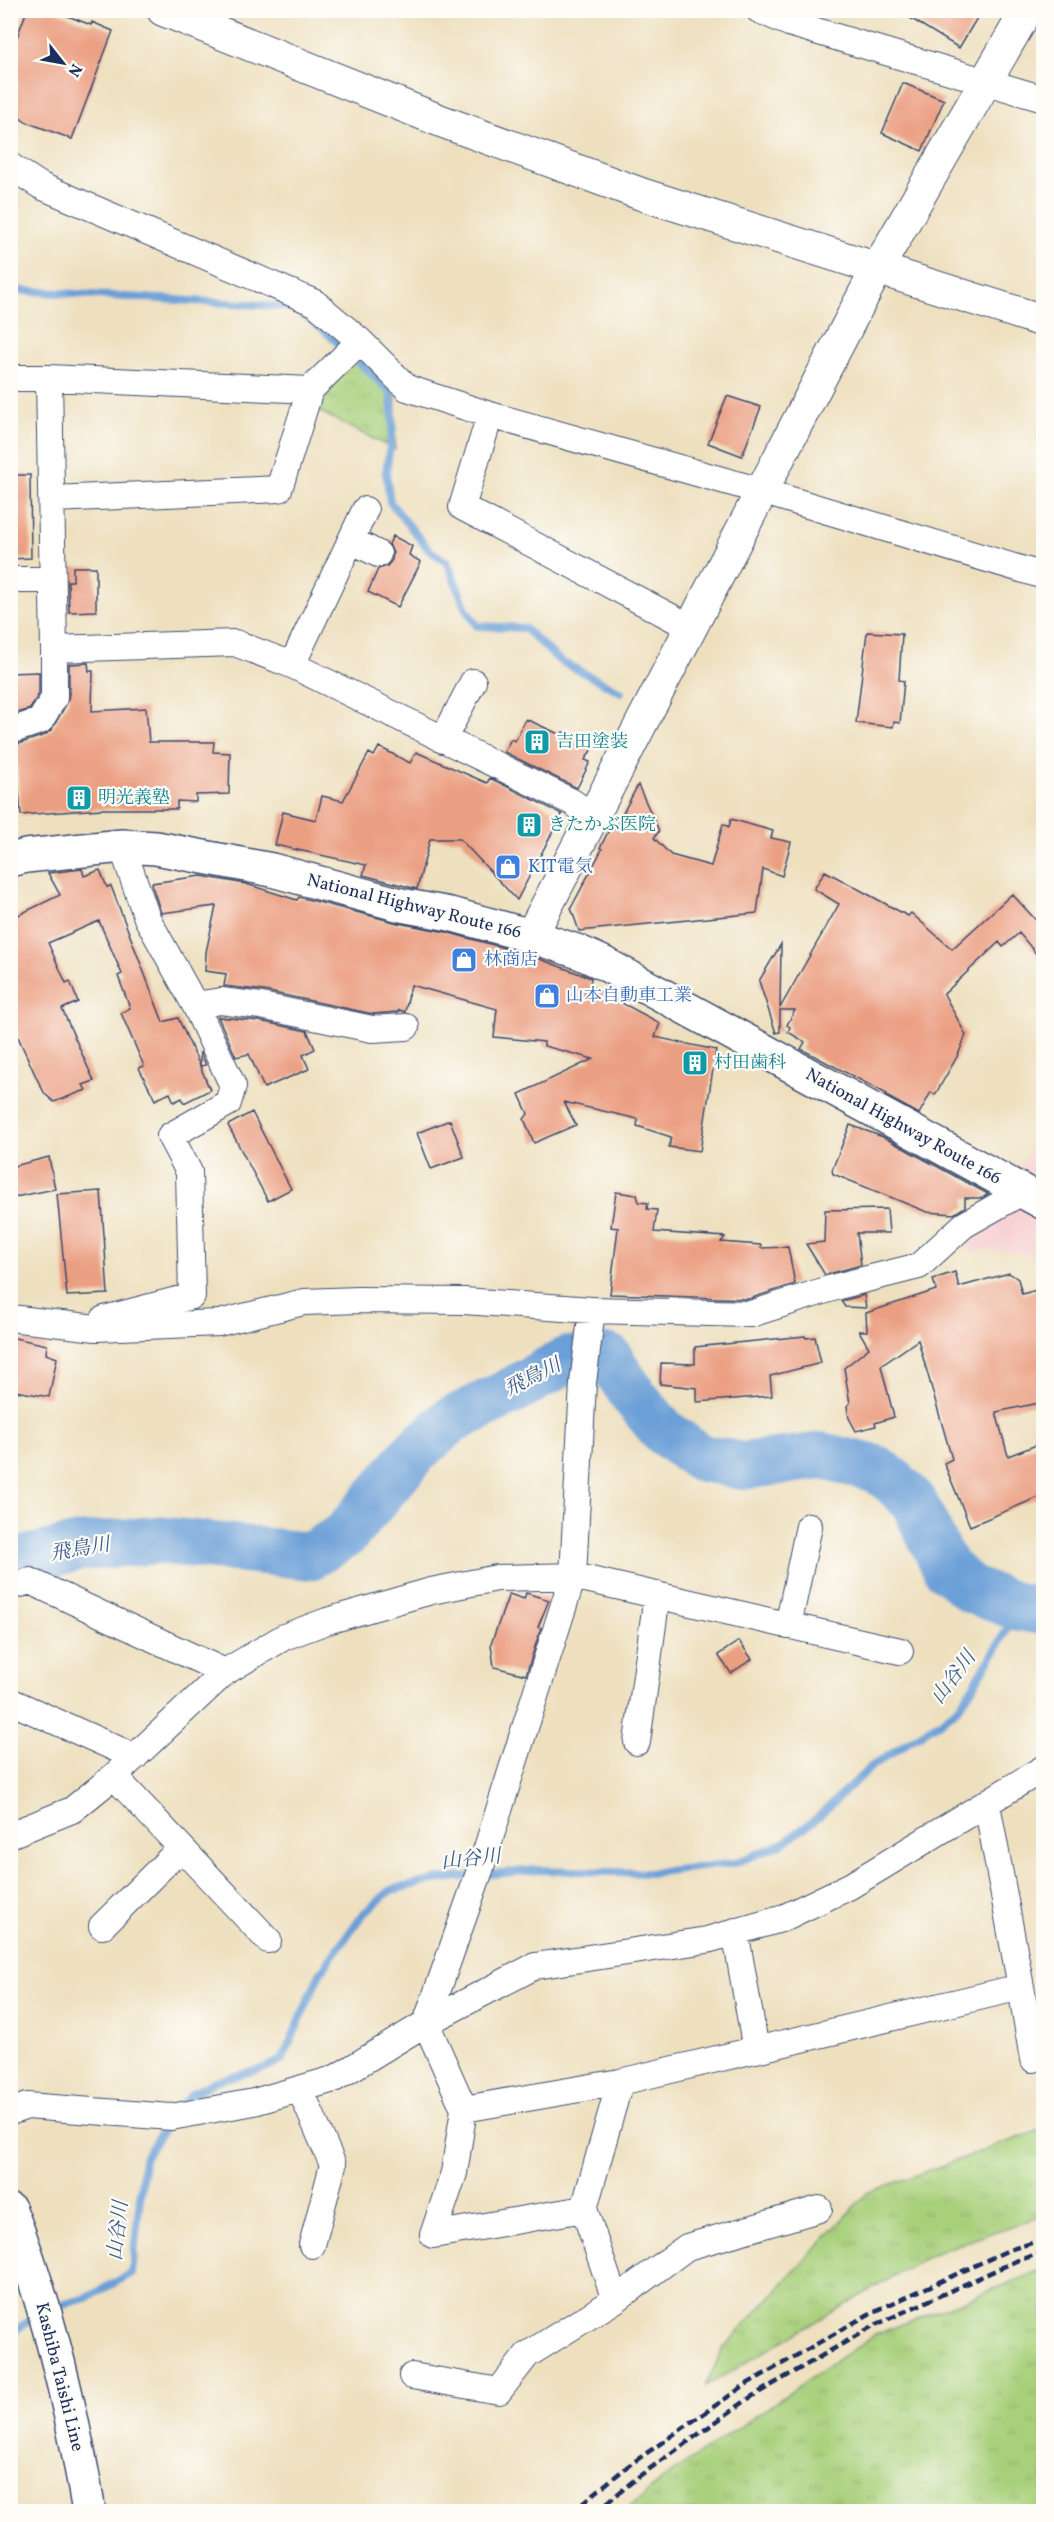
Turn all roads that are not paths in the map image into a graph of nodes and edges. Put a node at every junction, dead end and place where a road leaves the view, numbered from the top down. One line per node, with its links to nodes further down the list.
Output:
1 (163, 10): 8 (street)
2 (759, 10): 4 (street)
3 (1027, 10): 5 (street)
4 (792, 16): 5 (street)
5 (985, 81): 6 (street); 8 (street)
6 (1044, 99)
7 (10, 166): 10 (street)
8 (877, 269): 9 (street); 15 (street)
9 (1044, 321)
10 (360, 341): 13 (street); 14 (street)
11 (10, 378): 12 (street)
12 (49, 378): 13 (street); 16 (street)
13 (310, 390): 16 (street)
14 (490, 415): 15 (street); 23 (street)
15 (761, 491): 20 (street); 23 (street)
16 (52, 498): 22 (street)
17 (365, 510): 18 (street)
18 (351, 540): 19 (street); 25 (street)
19 (378, 554)
20 (1044, 576)
21 (10, 580): 22 (street)
22 (52, 580): 24 (street)
23 (690, 627): 29 (street)
24 (54, 649): 25 (street); 27 (street)
25 (292, 665): 28 (street)
26 (473, 682): 28 (street)
27 (10, 731)
28 (443, 740): 29 (street)
29 (592, 816): 32 (street)
30 (122, 846): 31 (main road, National Highway Route 166); 32 (main road, National Highway Route 166); 33 (street)
31 (10, 860)
32 (531, 936): 35 (main road, National Highway Route 166)
33 (195, 1005): 34 (street); 38 (street)
34 (406, 1027)
35 (1033, 1197): 36 (street)
36 (592, 1310): 38 (street); 40 (street)
37 (10, 1318): 38 (street)
38 (78, 1326)
39 (809, 1526): 43 (street)
40 (573, 1576): 42 (street); 45 (street); 58 (street)
41 (10, 1587): 45 (street)
42 (657, 1595): 43 (street); 47 (street)
43 (788, 1626): 44 (street)
44 (900, 1651)
45 (225, 1671): 48 (street)
46 (10, 1701): 48 (street)
47 (637, 1742)
48 (135, 1757): 50 (street)
49 (1044, 1768): 51 (street)
50 (114, 1776): 52 (street); 53 (street)
51 (987, 1804): 55 (street); 57 (street)
52 (10, 1834)
53 (181, 1848): 54 (street); 56 (street)
54 (102, 1926)
55 (735, 1932): 58 (street); 59 (street)
56 (268, 1940)
57 (1021, 1987): 59 (street); 60 (street)
58 (426, 2023): 62 (street); 63 (street)
59 (756, 2050): 61 (street)
60 (1033, 2059)
61 (620, 2082): 63 (street); 65 (street)
62 (300, 2089): 64 (street); 68 (street)
63 (464, 2109): 65 (street)
64 (10, 2112)
65 (584, 2209): 69 (street)
66 (819, 2209): 69 (street)
67 (10, 2210): 71 (main road, Kashiba Taishi Line)
68 (312, 2245)
69 (615, 2300): 70 (street)
70 (412, 2376)
71 (89, 2511)

